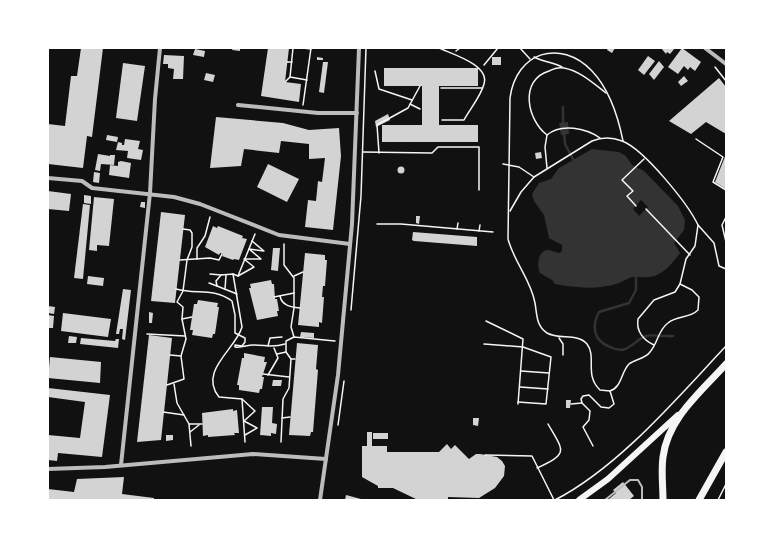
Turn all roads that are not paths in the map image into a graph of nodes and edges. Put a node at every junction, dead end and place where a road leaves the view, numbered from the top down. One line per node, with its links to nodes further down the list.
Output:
1 (160, 48): 8 (street)
2 (359, 48): 6 (street)
3 (705, 48): 4 (street)
4 (726, 64)
5 (238, 104): 6 (street)
6 (357, 113): 9 (street)
7 (48, 178): 8 (street)
8 (150, 193): 9 (street); 14 (street)
9 (350, 244): 13 (street)
10 (726, 364): 11 (highway)
11 (685, 408): 17 (main road); 20 (highway)
12 (726, 452): 21 (highway)
13 (326, 459): 14 (street); 16 (street)
14 (121, 465): 15 (street)
15 (48, 469)
16 (320, 500)
17 (578, 500)
18 (605, 500): 19 (lane)
19 (642, 500)
20 (663, 500)
21 (699, 500)

